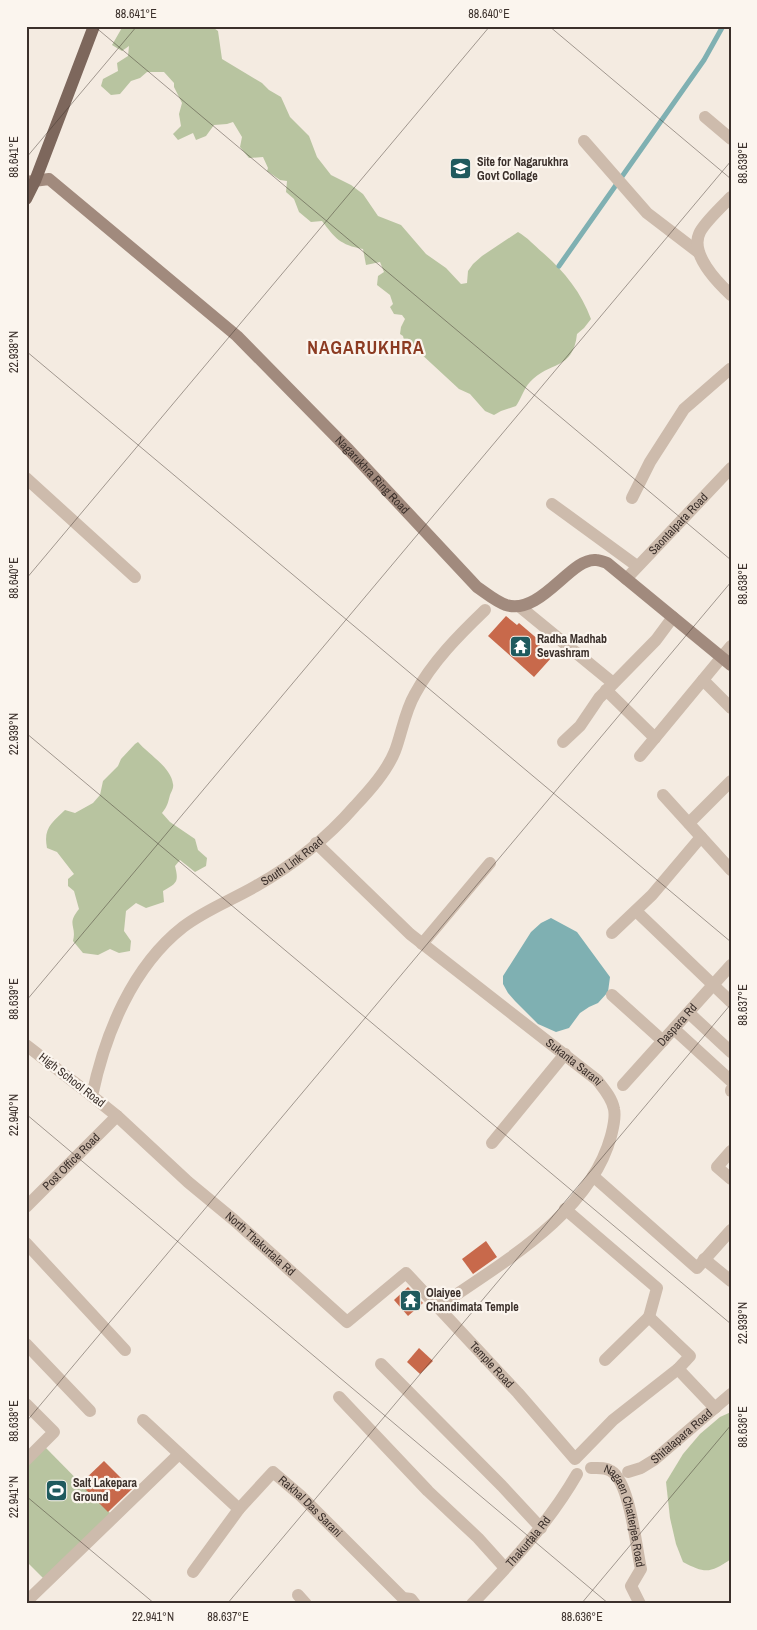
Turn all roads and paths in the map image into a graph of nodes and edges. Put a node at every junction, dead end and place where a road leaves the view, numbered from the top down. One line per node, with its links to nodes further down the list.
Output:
1 (94, 26): 5 (main road)
2 (705, 117): 3 (street)
3 (731, 139)
4 (584, 141): 8 (street)
5 (31, 182): 7 (main road); 18 (main road, Nagarukhra Ring Road)
6 (731, 197): 8 (street)
7 (26, 199)
8 (698, 252): 9 (street)
9 (731, 295)
10 (730, 368): 13 (street)
11 (731, 468): 15 (street, Saontalpara Road)
12 (26, 478): 16 (street)
13 (632, 498)
14 (552, 504): 15 (street)
15 (637, 566): 17 (street, Saontalpara Road)
16 (136, 577)
17 (626, 579): 19 (main road); 21 (main road)
18 (477, 586): 19 (main road, Nagarukhra Ring Road); 20 (street)
19 (513, 606): 20 (street); 25 (street)
20 (485, 610): 34 (street, South Link Road)
21 (673, 617): 23 (main road); 25 (street)
22 (731, 646): 23 (street)
23 (726, 661): 24 (street)
24 (704, 680): 26 (street); 27 (street)
25 (609, 687): 27 (street); 28 (street)
26 (731, 708)
27 (655, 738): 29 (street)
28 (564, 742)
29 (640, 756)
30 (731, 781): 32 (street)
31 (663, 795): 32 (street)
32 (689, 824): 33 (street)
33 (701, 837): 36 (street); 37 (street)
34 (316, 843): 39 (street, Sukanta Sarani); 53 (street, South Link Road)
35 (490, 863): 39 (street)
36 (731, 870)
37 (636, 911): 38 (street); 41 (street)
38 (612, 933)
39 (422, 944): 49 (street, Sukanta Sarani)
40 (731, 965): 41 (street, Daspara Rd)
41 (713, 985): 43 (street); 44 (street, Daspara Rd)
42 (612, 995): 46 (street)
43 (731, 1002)
44 (688, 1013): 45 (street, Daspara Rd); 48 (street)
45 (674, 1029): 46 (street, Daspara Rd); 51 (street)
46 (663, 1041): 52 (street, Daspara Rd)
47 (26, 1045): 53 (street, High School Road)
48 (731, 1052)
49 (565, 1054): 50 (street, Sukanta Sarani); 56 (street)
50 (597, 1080): 52 (street); 54 (street, Sukanta Sarani)
51 (731, 1081)
52 (624, 1085): 54 (street, Daspara Rd)
53 (92, 1096): 55 (street, High School Road)
54 (614, 1110): 58 (street)
55 (117, 1116): 60 (street, Post Office Road); 65 (street, North Thakurtala Rd)
56 (492, 1143)
57 (731, 1151): 59 (street)
58 (593, 1176): 61 (street); 64 (street)
59 (731, 1179)
60 (26, 1208)
61 (566, 1209): 67 (street); 68 (street)
62 (731, 1230): 64 (street)
63 (26, 1243): 70 (street)
64 (704, 1259): 66 (street)
65 (406, 1273): 67 (street, Temple Road)
66 (731, 1281)
67 (438, 1307): 82 (street, Temple Road)
68 (649, 1317): 71 (street); 73 (street)
69 (26, 1344): 78 (street)
70 (125, 1350)
71 (605, 1360)
72 (381, 1364): 89 (street)
73 (678, 1369): 77 (street); 82 (street)
74 (731, 1394): 77 (street, Shitalapara Road)
75 (339, 1397): 90 (street)
76 (26, 1404): 81 (street)
77 (715, 1408): 85 (street, Shitalapara Road)
78 (90, 1411)
79 (142, 1420): 80 (street)
80 (179, 1454): 88 (street); 93 (street)
81 (27, 1457)
82 (575, 1459): 83 (street); 86 (street)
83 (592, 1468): 84 (street, Nagaen Chatterjee Road); 86 (street)
84 (610, 1470): 85 (street); 87 (street, Nagaen Chatterjee Road)
85 (628, 1472): 87 (street)
86 (577, 1474): 89 (street, Thakurtala Rd)
87 (622, 1483): 95 (street, Nagaen Chatterjee Road)
88 (239, 1509): 91 (street); 94 (street, Rakhal Das Sarani)
89 (541, 1528): 90 (street, Thakurtala Rd)
90 (506, 1568): 92 (street, Thakurtala Rd)
91 (193, 1572)
92 (479, 1601)
93 (26, 1602)
94 (416, 1604)
95 (640, 1604)

